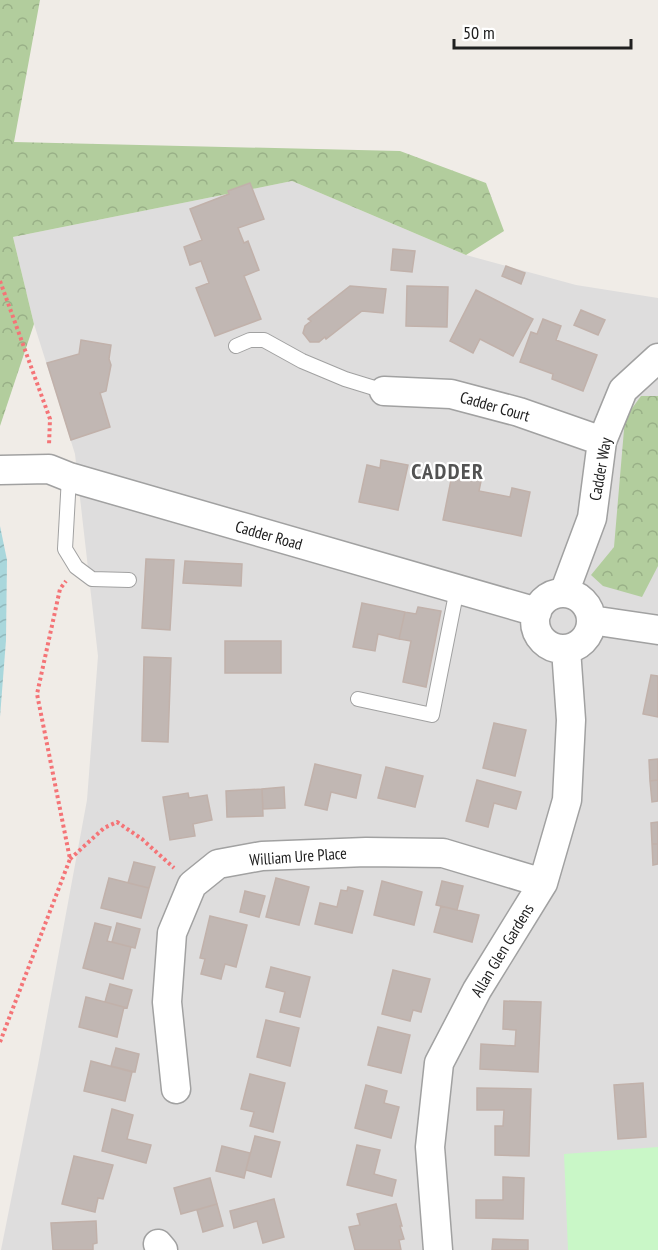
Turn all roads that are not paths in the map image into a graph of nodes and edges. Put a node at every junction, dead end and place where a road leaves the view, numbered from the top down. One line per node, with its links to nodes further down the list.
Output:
1 (236, 346): 3 (lane)
2 (658, 358): 4 (street, Cadder Way)
3 (384, 391): 4 (street, Cadder Court)
4 (602, 441): 9 (street, Cadder Way)
5 (3, 469): 6 (street, Cadder Road)
6 (59, 473): 7 (lane); 8 (street, Cadder Road)
7 (129, 580)
8 (457, 590): 10 (street, Cadder Road); 14 (lane)
9 (564, 593): 10 (street); 11 (street)
10 (537, 612): 13 (street)
11 (591, 620): 12 (street); 13 (street)
12 (658, 630)
13 (566, 649): 15 (street, Allan Glen Gardens)
14 (358, 699)
15 (543, 883): 16 (street, William Ure Place); 17 (street, Allan Glen Gardens)
16 (176, 1089)
17 (438, 1250)

